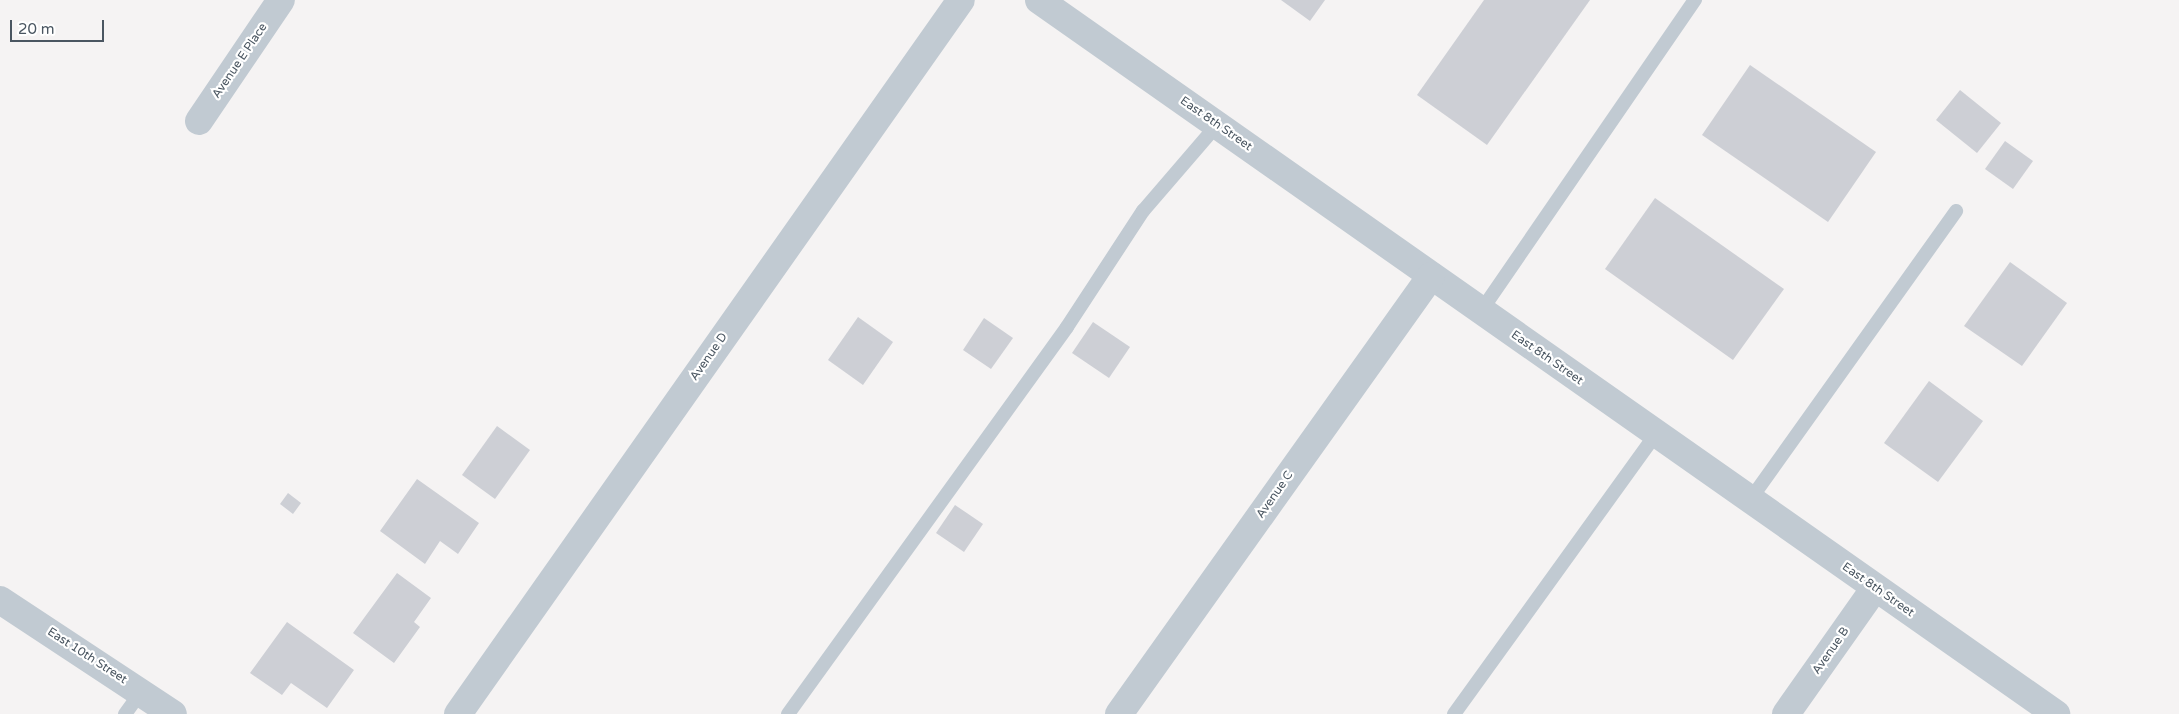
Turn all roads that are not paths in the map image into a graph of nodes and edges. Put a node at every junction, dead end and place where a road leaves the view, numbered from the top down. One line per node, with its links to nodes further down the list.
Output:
1 (281, 0): 5 (street, Avenue E Place)
2 (962, 0): 17 (street, Avenue D)
3 (1039, 0): 6 (street, East 8th Street)
4 (1695, 0): 9 (lane)
5 (199, 121)
6 (1217, 125): 8 (street, East 8th Street); 18 (lane)
7 (1956, 211): 11 (lane)
8 (1431, 276): 9 (street, East 8th Street); 19 (street, Avenue C)
9 (1481, 311): 10 (street, East 8th Street)
10 (1656, 434): 11 (street, East 8th Street); 20 (lane)
11 (1750, 500): 12 (street, East 8th Street)
12 (1875, 588): 21 (street, Avenue B); 22 (street, East 8th Street)
13 (0, 600): 14 (street, East 10th Street)
14 (141, 692): 15 (lane); 16 (street, East 10th Street)
15 (126, 714)
16 (173, 714)
17 (458, 714)
18 (788, 714)
19 (1119, 714)
20 (1454, 714)
21 (1786, 714)
22 (2056, 714)

